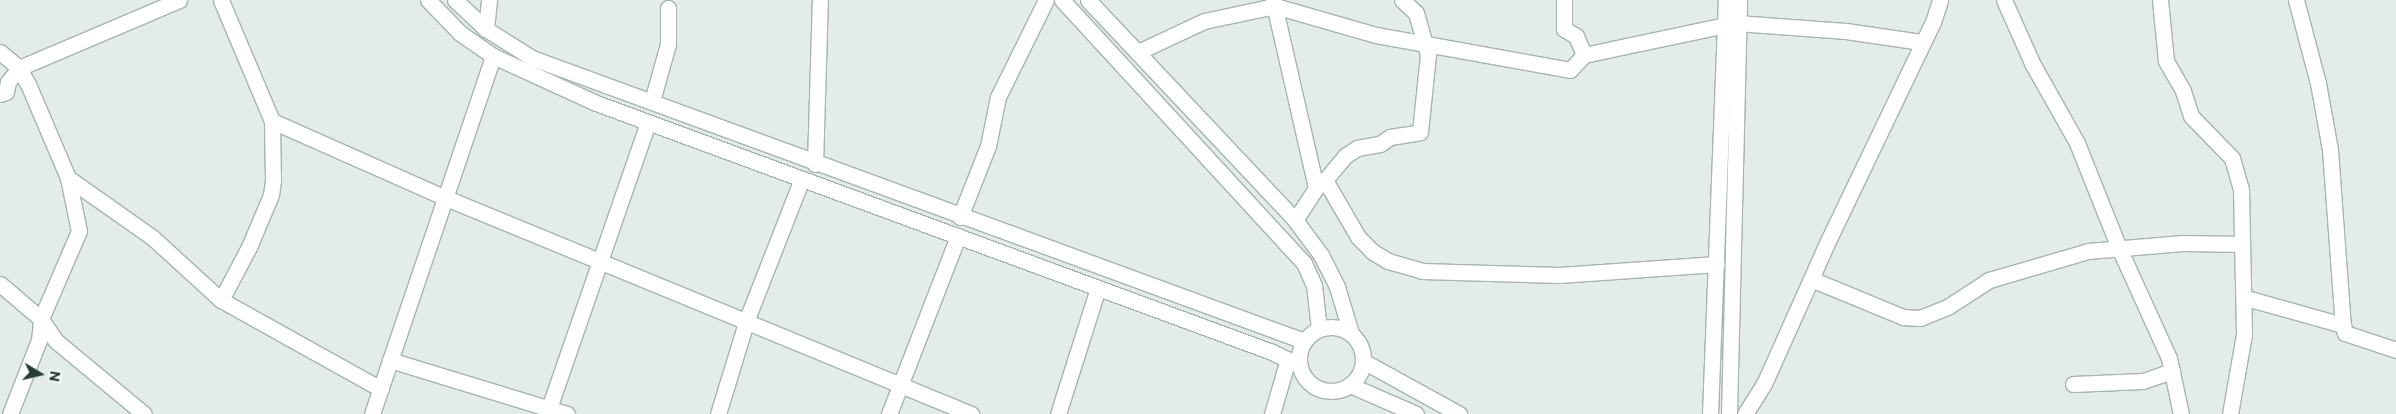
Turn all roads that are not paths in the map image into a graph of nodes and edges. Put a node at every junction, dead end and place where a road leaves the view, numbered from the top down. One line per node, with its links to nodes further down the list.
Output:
1 (178, 0): 28 (street)
2 (221, 0): 31 (street)
3 (428, 0): 27 (street)
4 (455, 0): 21 (street)
5 (489, 0): 21 (street)
6 (820, 0): 33 (street)
7 (1046, 0): 38 (street)
8 (1062, 0): 53 (street)
9 (1088, 0): 25 (street)
10 (1402, 0): 23 (street)
11 (1564, 0): 26 (street)
12 (1726, 0): 20 (street)
13 (1738, 0): 20 (street)
14 (1940, 0): 22 (street)
15 (2004, 0): 42 (street)
16 (2160, 0): 41 (street)
17 (2296, 0): 52 (street)
18 (1274, 3): 23 (street); 25 (street); 36 (street)
19 (668, 8): 30 (street)
20 (1731, 24): 22 (street); 26 (street); 44 (street); 78 (street)
21 (486, 29): 30 (street)
22 (1921, 42): 45 (street)
23 (1425, 45): 26 (street); 36 (street)
24 (0, 52): 28 (street)
25 (1138, 52): 39 (street)
26 (1584, 55)
27 (493, 56): 32 (street); 37 (street)
28 (18, 68): 29 (street); 34 (street)
29 (0, 94)
30 (652, 101): 33 (street)
31 (272, 121): 37 (street); 49 (street)
32 (648, 122): 35 (street); 43 (street)
33 (816, 164): 38 (street)
34 (68, 178): 49 (street); 50 (street)
35 (802, 179): 40 (street); 51 (street)
36 (1321, 184): 39 (street); 44 (street)
37 (446, 198): 43 (street); 57 (street)
38 (960, 217): 55 (street)
39 (1296, 220): 54 (street)
40 (958, 236): 47 (street); 62 (street)
41 (2242, 244): 42 (street); 48 (street)
42 (2119, 248): 45 (street); 60 (street)
43 (599, 261): 51 (street); 65 (street)
44 (1717, 264): 77 (street)
45 (1811, 279): 79 (street)
46 (0, 284): 50 (street)
47 (1098, 288): 59 (street); 73 (street)
48 (2246, 298): 52 (street); 81 (street)
49 (221, 300): 64 (street)
50 (41, 318): 66 (street); 67 (street)
51 (747, 319): 62 (street); 70 (street)
52 (2344, 325): 56 (street)
53 (1319, 329): 54 (street); 55 (street)
54 (1351, 333): 58 (street)
55 (1304, 341): 59 (street)
56 (2396, 350)
57 (390, 360): 64 (street); 65 (street)
58 (1363, 361): 63 (street); 76 (street)
59 (1293, 362): 63 (street); 74 (street)
60 (2172, 371): 61 (street); 80 (street)
61 (2073, 384)
62 (898, 385): 71 (street); 72 (street)
63 (1350, 385): 75 (street)
64 (381, 389): 68 (street)
65 (548, 411): 69 (street)
66 (10, 414)
67 (144, 414)
68 (372, 414)
69 (567, 414)
70 (718, 414)
71 (889, 414)
72 (971, 414)
73 (1058, 414)
74 (1272, 414)
75 (1416, 414)
76 (1459, 414)
77 (1710, 414)
78 (1729, 414)
79 (1745, 414)
80 (2181, 414)
81 (2230, 414)

